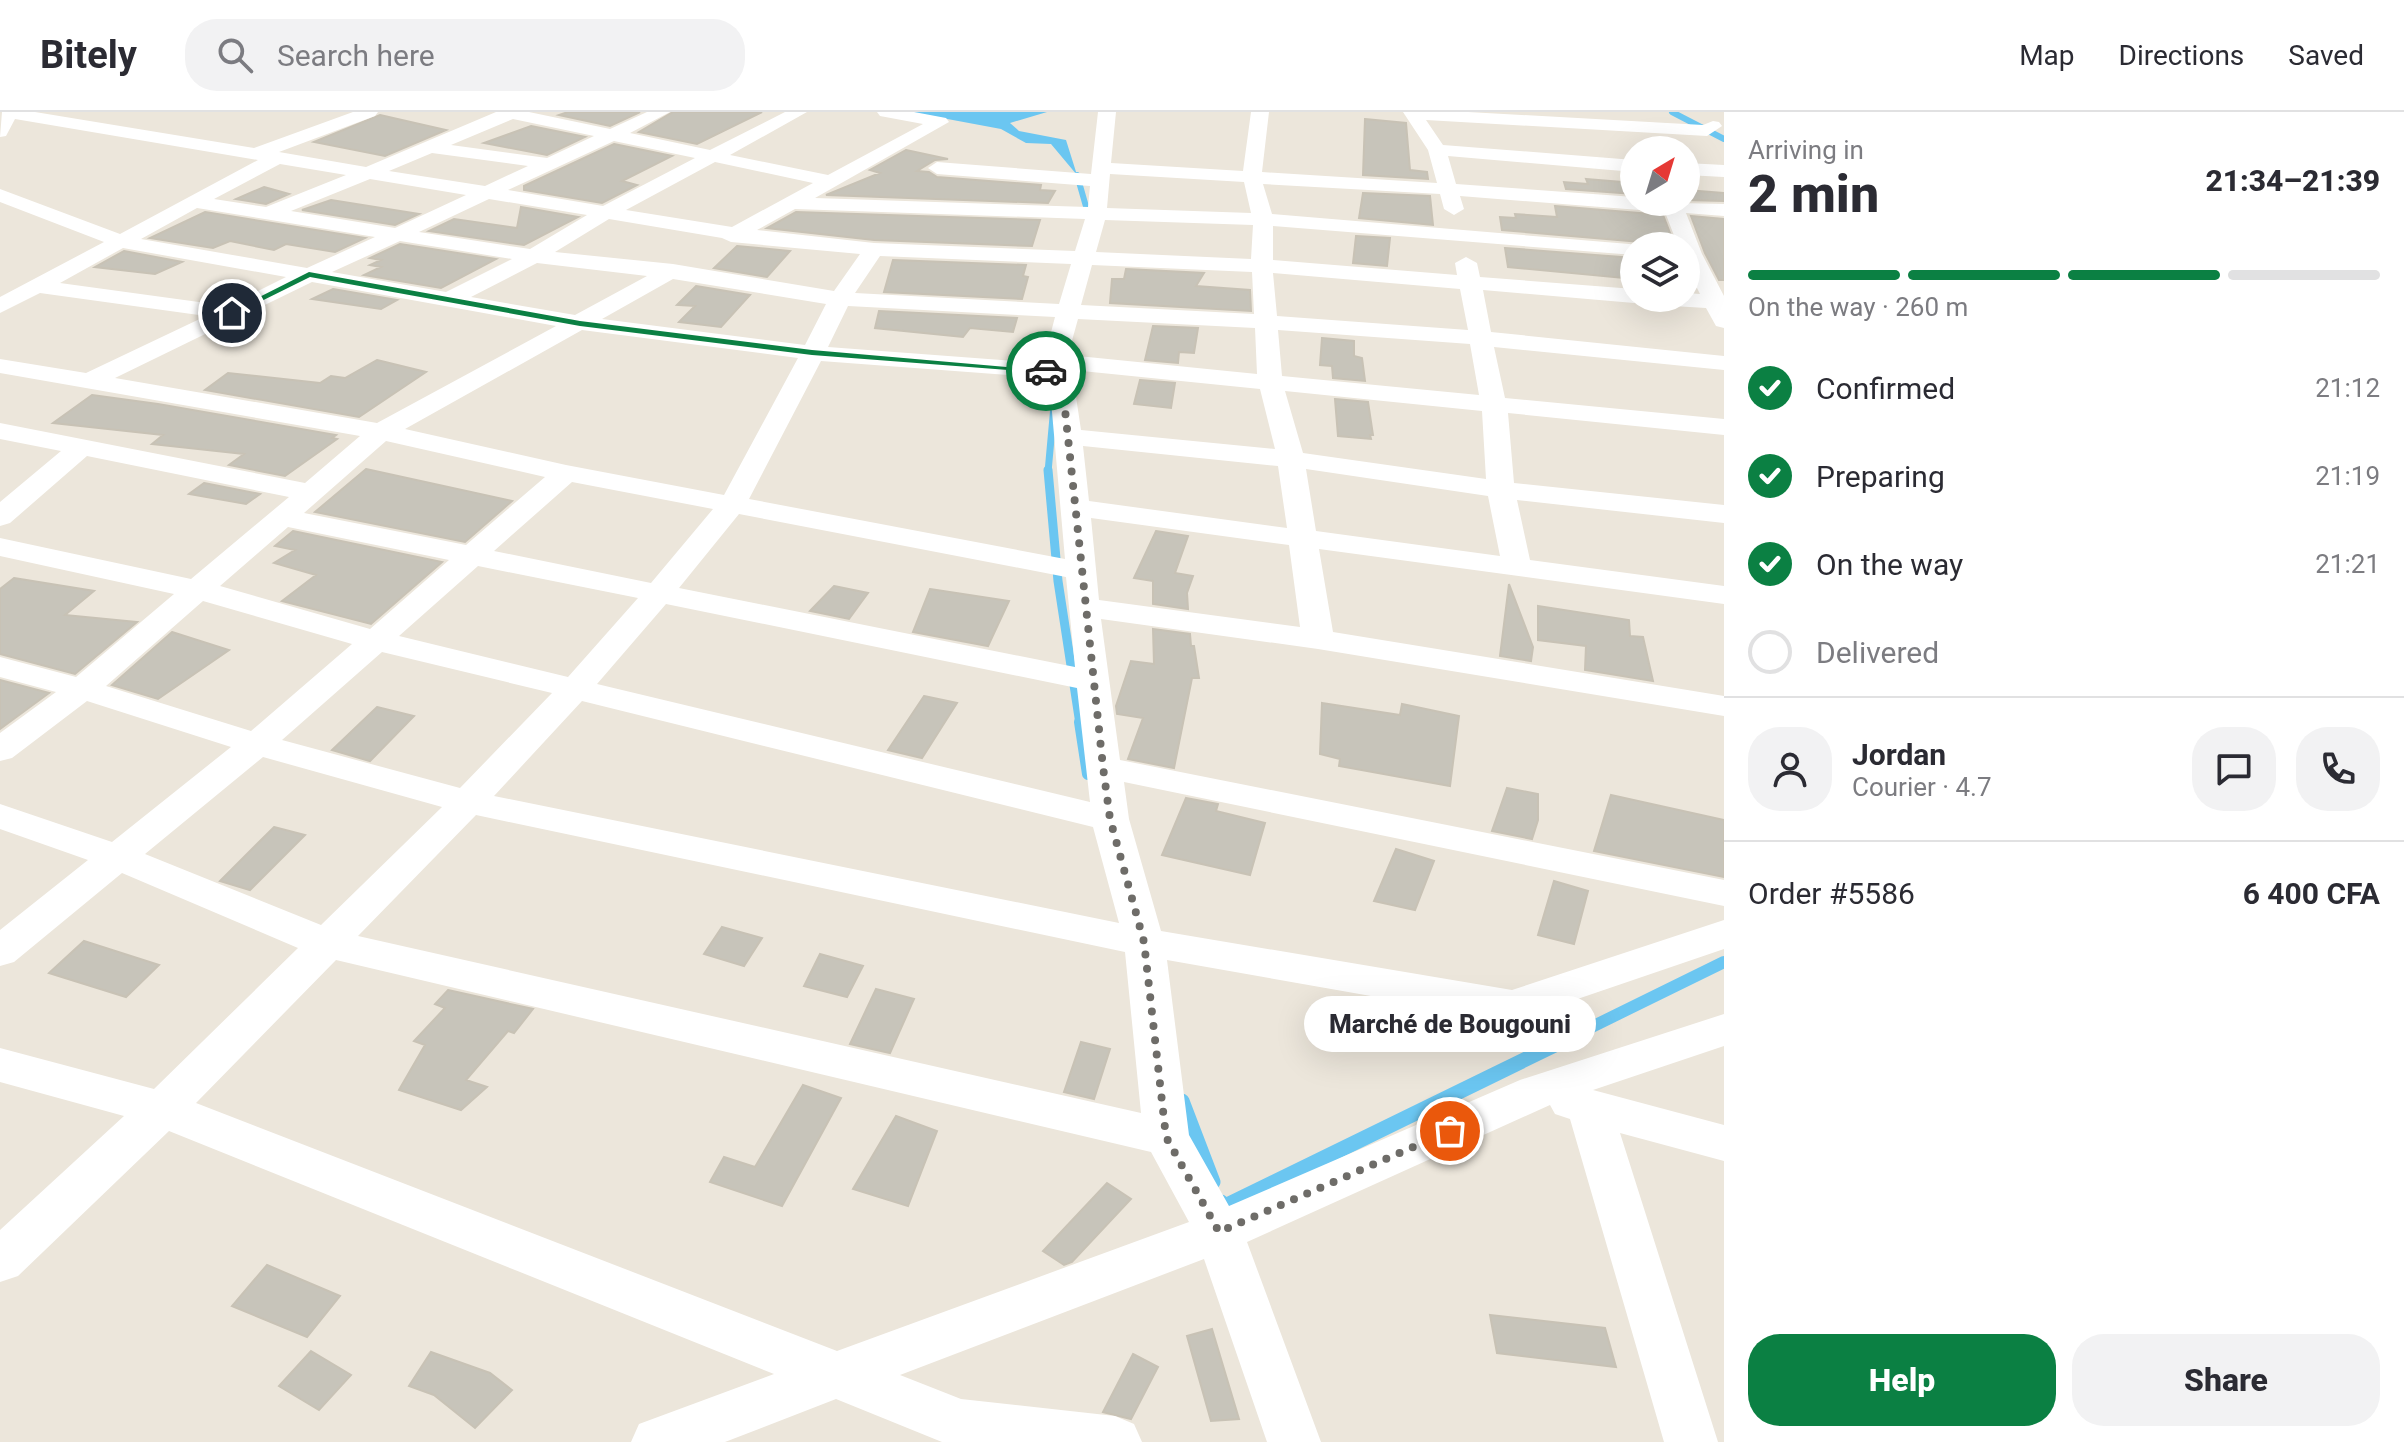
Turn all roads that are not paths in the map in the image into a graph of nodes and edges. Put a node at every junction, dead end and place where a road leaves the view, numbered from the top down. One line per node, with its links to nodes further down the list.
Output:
1 (369, 112): 17 (street)
2 (510, 112): 14 (street); 15 (street)
3 (661, 112): 14 (street)
4 (798, 112): 18 (street)
5 (886, 112): 28 (street)
6 (1107, 112): 29 (street)
7 (1260, 112): 27 (street)
8 (1684, 112): 12 (street)
9 (1412, 113): 11 (street); 16 (street)
10 (8, 114): 13 (street); 17 (street)
11 (1495, 118): 12 (street); 20 (street)
12 (1718, 129)
13 (0, 132)
14 (612, 135): 18 (street); 22 (street)
15 (430, 147): 22 (street); 25 (street)
16 (1437, 150): 21 (street); 30 (street)
17 (257, 153): 19 (street)
18 (713, 156): 28 (street); 38 (street)
19 (278, 157): 25 (street); 34 (street)
20 (1620, 159)
21 (1620, 163)
22 (550, 164): 31 (street)
23 (937, 168): 29 (street)
24 (1700, 170): 26 (street)
25 (369, 171): 31 (street); 39 (street)
26 (1724, 171)
27 (1252, 178): 29 (street); 30 (street); 40 (street)
28 (828, 181): 35 (street)
29 (1099, 187): 35 (street); 40 (street); 48 (street)
30 (1447, 189): 33 (street); 41 (street)
31 (490, 192): 38 (street); 43 (street)
32 (0, 195): 44 (street)
33 (1620, 200)
34 (194, 202): 39 (street); 44 (street)
35 (789, 203): 42 (street)
36 (1700, 207): 37 (street)
37 (1724, 210)
38 (606, 212): 42 (street); 47 (street)
39 (267, 214): 43 (street)
40 (1263, 219): 41 (street); 50 (street)
41 (1462, 233): 45 (street); 53 (street)
42 (735, 234): 46 (street); 51 (street)
43 (398, 235): 47 (street); 52 (street)
44 (123, 242): 52 (street); 54 (street)
45 (1620, 248)
46 (874, 249): 48 (street); 56 (street)
47 (534, 256): 51 (street); 57 (street)
48 (1083, 258): 50 (street); 61 (street)
49 (1700, 262): 60 (street)
50 (1262, 266): 53 (street); 63 (street)
51 (670, 272): 56 (street); 64 (street)
52 (309, 275): 57 (street); 62 (street)
53 (1469, 283): 55 (street); 65 (street)
54 (34, 286): 59 (street); 62 (street)
55 (1620, 295)
56 (840, 299): 61 (street); 66 (street)
57 (448, 300): 64 (street)
58 (1700, 305): 60 (street)
59 (0, 306)
60 (1721, 309)
61 (1071, 311): 63 (street); 69 (street)
62 (232, 313): 70 (street)
63 (1267, 322): 65 (street); 71 (street)
64 (580, 323): 66 (street); 75 (street)
65 (1480, 338): 67 (street); 72 (street)
66 (812, 353): 69 (street); 82 (street)
67 (1724, 363)
68 (0, 366): 70 (street)
69 (1058, 366): 71 (street); 76 (street)
70 (92, 380): 75 (street)
71 (1270, 381): 72 (street); 78 (street)
72 (1494, 405): 73 (street); 80 (street)
73 (1724, 427)
74 (0, 431): 77 (street)
75 (381, 432): 79 (street); 81 (street)
76 (1069, 437): 78 (street); 83 (street)
77 (79, 449): 81 (street); 85 (street)
78 (1291, 459): 80 (street); 87 (street)
79 (566, 473): 82 (street); 89 (street)
80 (1501, 490): 84 (street); 90 (street)
81 (312, 493): 86 (street)
82 (732, 505): 91 (street); 93 (street)
83 (1076, 508): 87 (street); 91 (street)
84 (1724, 514)
85 (0, 517)
86 (281, 517): 89 (street); 92 (street)
87 (1302, 541): 90 (street); 96 (street)
88 (0, 547): 92 (street)
89 (473, 556): 93 (street); 97 (street)
90 (1517, 568): 94 (street)
91 (1081, 571): 95 (street)
92 (198, 590): 97 (street); 100 (street)
93 (659, 593): 99 (street); 101 (street)
94 (1724, 595)
95 (1084, 607): 96 (street); 99 (street)
96 (1318, 639): 102 (street)
97 (378, 641): 101 (street); 103 (street)
98 (0, 667): 100 (street)
99 (1094, 681): 105 (street)
100 (82, 689): 103 (street); 104 (street)
101 (575, 689): 106 (street); 108 (street)
102 (1724, 706)
103 (257, 744): 106 (street); 109 (street)
104 (0, 750)
105 (1103, 767): 108 (street); 110 (street)
106 (468, 802): 112 (street); 113 (street)
107 (0, 816): 109 (street)
108 (1110, 819): 112 (street)
109 (120, 858): 113 (street); 114 (street)
110 (1724, 893)
111 (1724, 934): 112 (street)
112 (1144, 942): 120 (street)
113 (325, 943): 119 (street); 120 (street)
114 (0, 952)
115 (1724, 1030): 117 (street)
116 (0, 1065): 119 (street)
117 (1536, 1092): 118 (street); 122 (street)
118 (1589, 1107): 121 (street); 129 (street)
119 (162, 1109): 123 (street); 124 (street)
120 (1166, 1137): 122 (street)
121 (1724, 1143)
122 (1219, 1232): 124 (street); 128 (street)
123 (0, 1261)
124 (834, 1377): 125 (street); 126 (street)
125 (958, 1433): 127 (street)
126 (658, 1442)
127 (1115, 1442)
128 (1294, 1442)
129 (1691, 1442)

